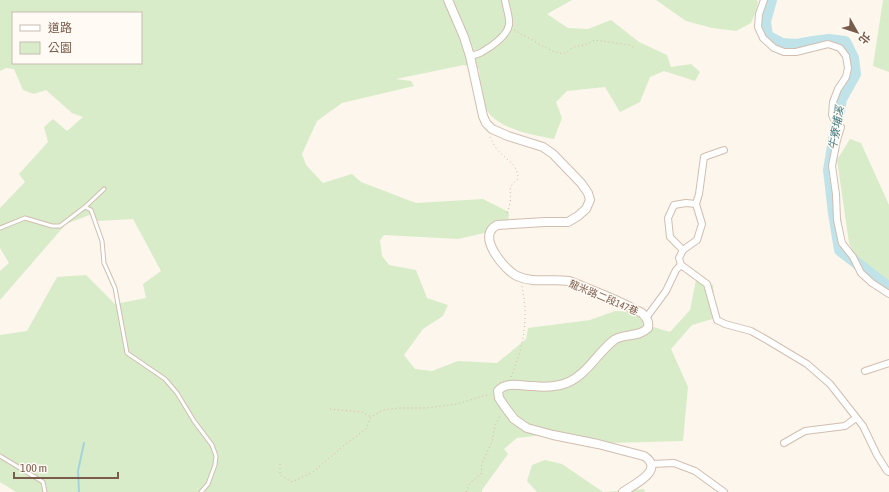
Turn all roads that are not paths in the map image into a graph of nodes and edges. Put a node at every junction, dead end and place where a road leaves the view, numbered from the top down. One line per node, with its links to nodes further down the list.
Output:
1 (448, 0): 4 (street)
2 (505, 0): 4 (street)
3 (764, 0): 12 (street)
4 (470, 56): 13 (street, 龍米路二段147巷)
5 (724, 150): 7 (street)
6 (104, 189): 8 (lane)
7 (696, 204): 10 (street); 10 (street)
8 (85, 207): 9 (lane); 22 (lane)
9 (0, 228)
10 (683, 250): 11 (street)
11 (681, 265): 13 (street); 16 (street)
12 (889, 294)
13 (646, 318): 19 (street, 龍米路二段147巷)
14 (889, 363): 15 (street)
15 (865, 371)
16 (856, 418): 17 (street); 20 (street)
17 (784, 443)
18 (0, 456): 21 (lane)
19 (651, 464): 23 (street); 24 (street)
20 (889, 472)
21 (45, 492)
22 (202, 492)
23 (622, 492)
24 (724, 492)

